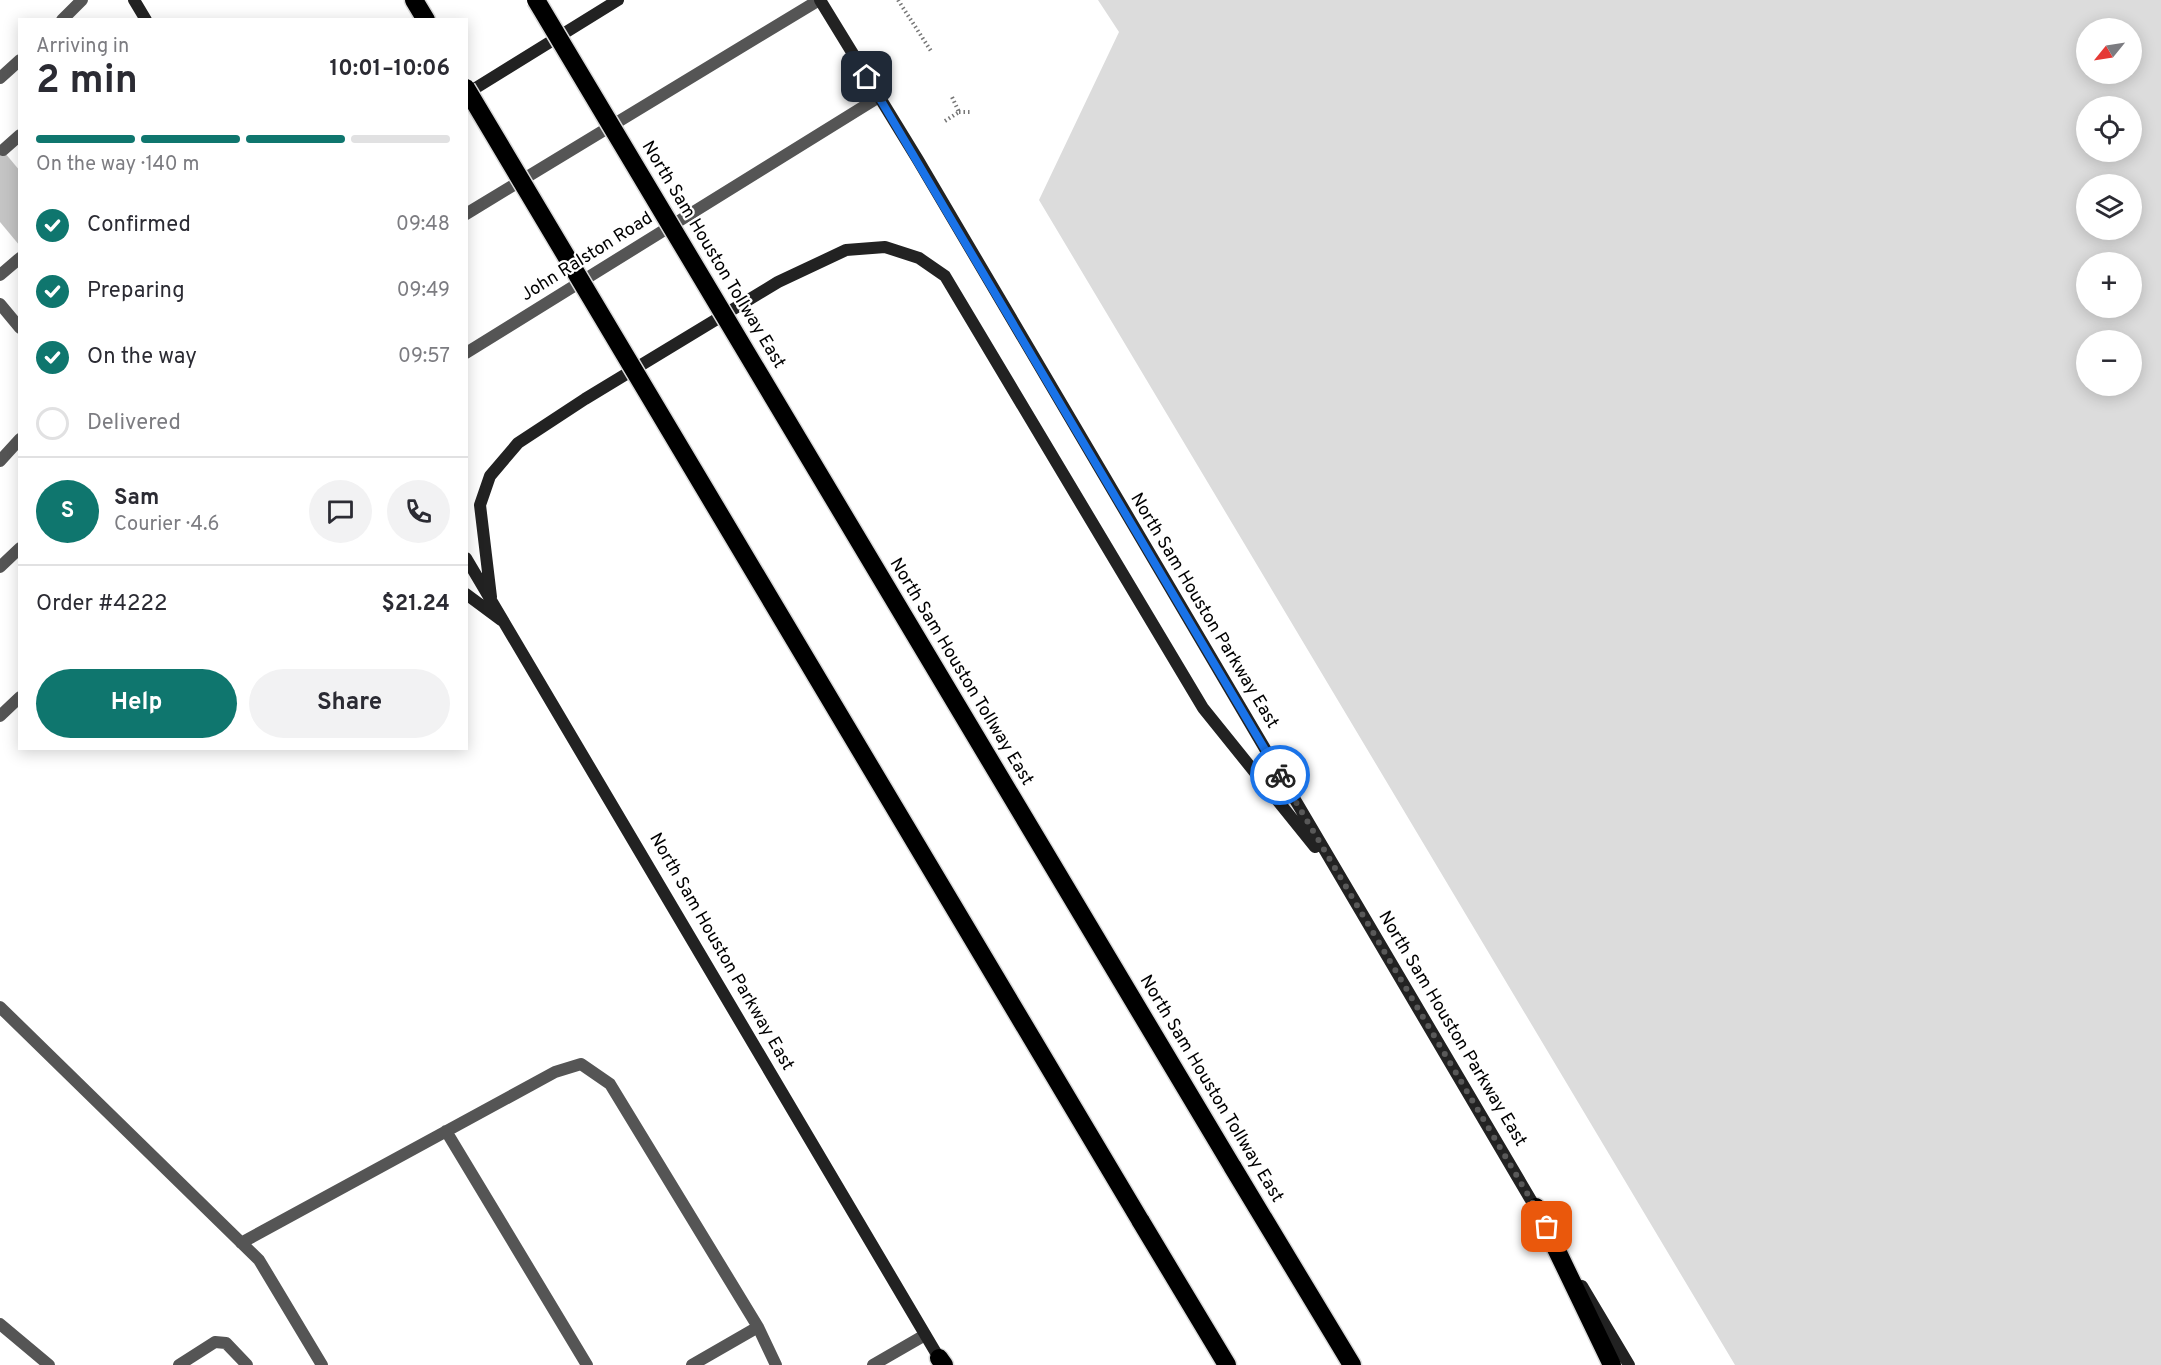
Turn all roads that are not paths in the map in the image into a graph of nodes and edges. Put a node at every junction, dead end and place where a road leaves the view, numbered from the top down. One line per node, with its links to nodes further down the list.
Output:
1 (82, 0): 7 (street)
2 (134, 0): 8 (main road)
3 (414, 0): 9 (highway)
4 (536, 0): 51 (highway, North Sam Houston Tollway East, bridge)
5 (618, 0): 13 (main road)
6 (820, 0): 14 (main road, North Sam Houston Parkway East); 17 (street)
7 (64, 18)
8 (145, 18)
9 (425, 18)
10 (18, 62): 11 (street)
11 (0, 78)
12 (468, 91): 50 (highway, bridge)
13 (468, 93)
14 (879, 97): 22 (street, John Ralston Road); 33 (main road, North Sam Houston Parkway East)
15 (18, 137): 16 (street)
16 (3, 150)
17 (468, 213)
18 (18, 260): 19 (street)
19 (0, 275)
20 (0, 304): 21 (street)
21 (18, 324)
22 (468, 352)
23 (16, 443): 24 (street)
24 (0, 461)
25 (18, 550): 27 (street)
26 (468, 561): 29 (main road, North Sam Houston Parkway East)
27 (0, 567)
28 (468, 595): 30 (main road)
29 (491, 597): 30 (main road, North Sam Houston Parkway East); 33 (main road)
30 (508, 625): 40 (main road, North Sam Houston Parkway East)
31 (18, 699): 32 (street)
32 (0, 716)
33 (1343, 880): 36 (main road, North Sam Houston Parkway East)
34 (0, 1007): 37 (street)
35 (446, 1131): 37 (street); 39 (street); 46 (street)
36 (1536, 1207): 52 (highway); 53 (main road, North Sam Houston Parkway East)
37 (241, 1243): 45 (street)
38 (0, 1324): 42 (street)
39 (758, 1328): 47 (street); 48 (street)
40 (925, 1335): 41 (main road, North Sam Houston Parkway East); 49 (street)
41 (942, 1363)
42 (49, 1365)
43 (180, 1365): 44 (street)
44 (247, 1365)
45 (322, 1365)
46 (587, 1365)
47 (692, 1365)
48 (776, 1365)
49 (873, 1365)
50 (1227, 1365)
51 (1352, 1365)
52 (1612, 1365)
53 (1629, 1365)

